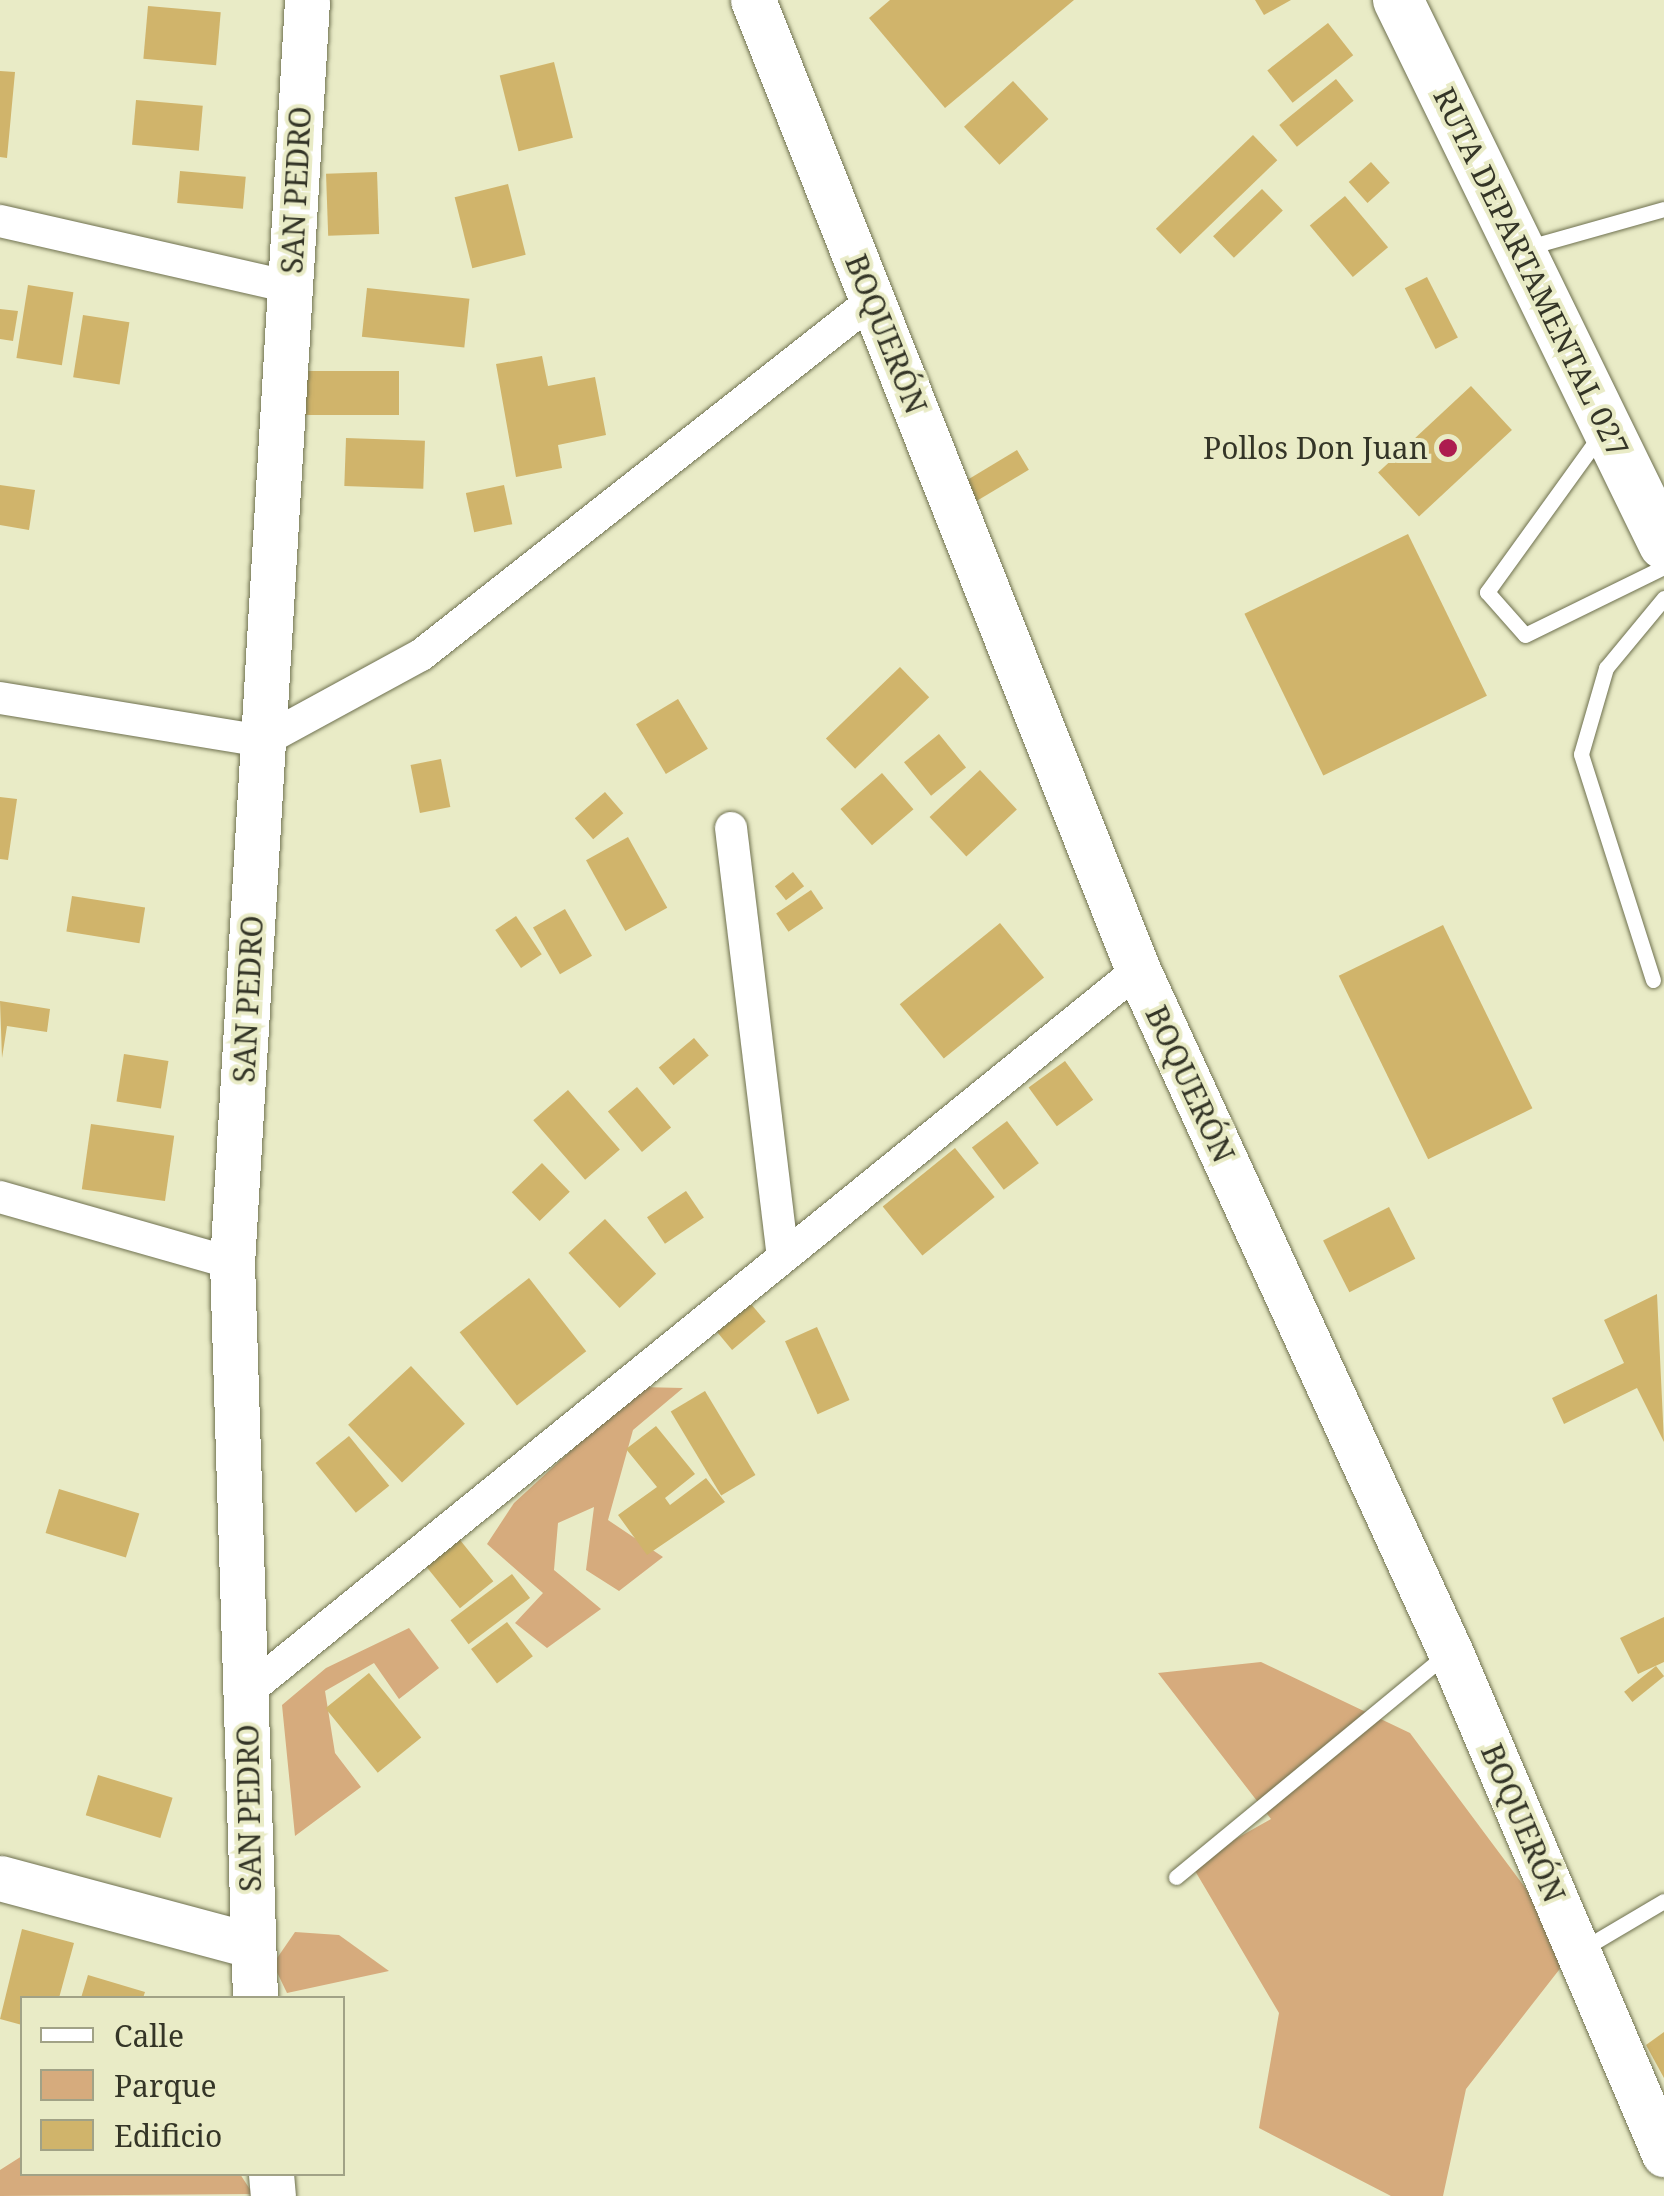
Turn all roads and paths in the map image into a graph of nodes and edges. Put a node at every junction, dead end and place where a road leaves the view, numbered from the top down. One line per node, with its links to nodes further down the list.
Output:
1 (308, 0): 7 (street, SAN PEDRO)
2 (753, 0): 8 (street, BOQUERÓN)
3 (1398, 0): 6 (main road, RUTA DEPARTAMENTAL 027)
4 (1664, 210): 6 (lane)
5 (0, 221): 7 (street)
6 (1520, 250): 9 (main road, RUTA DEPARTAMENTAL 027)
7 (291, 287): 15 (street, SAN PEDRO)
8 (873, 300): 15 (street); 17 (street, BOQUERÓN)
9 (1606, 426): 10 (main road, RUTA DEPARTAMENTAL 027); 12 (lane)
10 (1652, 487): 11 (main road, RUTA DEPARTAMENTAL 027)
11 (1664, 545)
12 (1664, 567)
13 (1664, 598): 18 (lane)
14 (0, 698): 15 (street)
15 (263, 740): 21 (street, SAN PEDRO)
16 (731, 828): 20 (street)
17 (1138, 970): 20 (street); 22 (street, BOQUERÓN)
18 (1653, 980)
19 (0, 1198): 21 (street)
20 (782, 1252): 23 (street)
21 (232, 1262): 23 (street, SAN PEDRO)
22 (1450, 1651): 24 (lane); 28 (street, BOQUERÓN)
23 (248, 1691): 27 (street, SAN PEDRO)
24 (1176, 1877)
25 (0, 1878): 27 (street)
26 (1664, 1901): 28 (lane)
27 (250, 1945): 29 (street, SAN PEDRO)
28 (1577, 1952): 30 (street, BOQUERÓN)
29 (255, 1996)
30 (1664, 2154)

